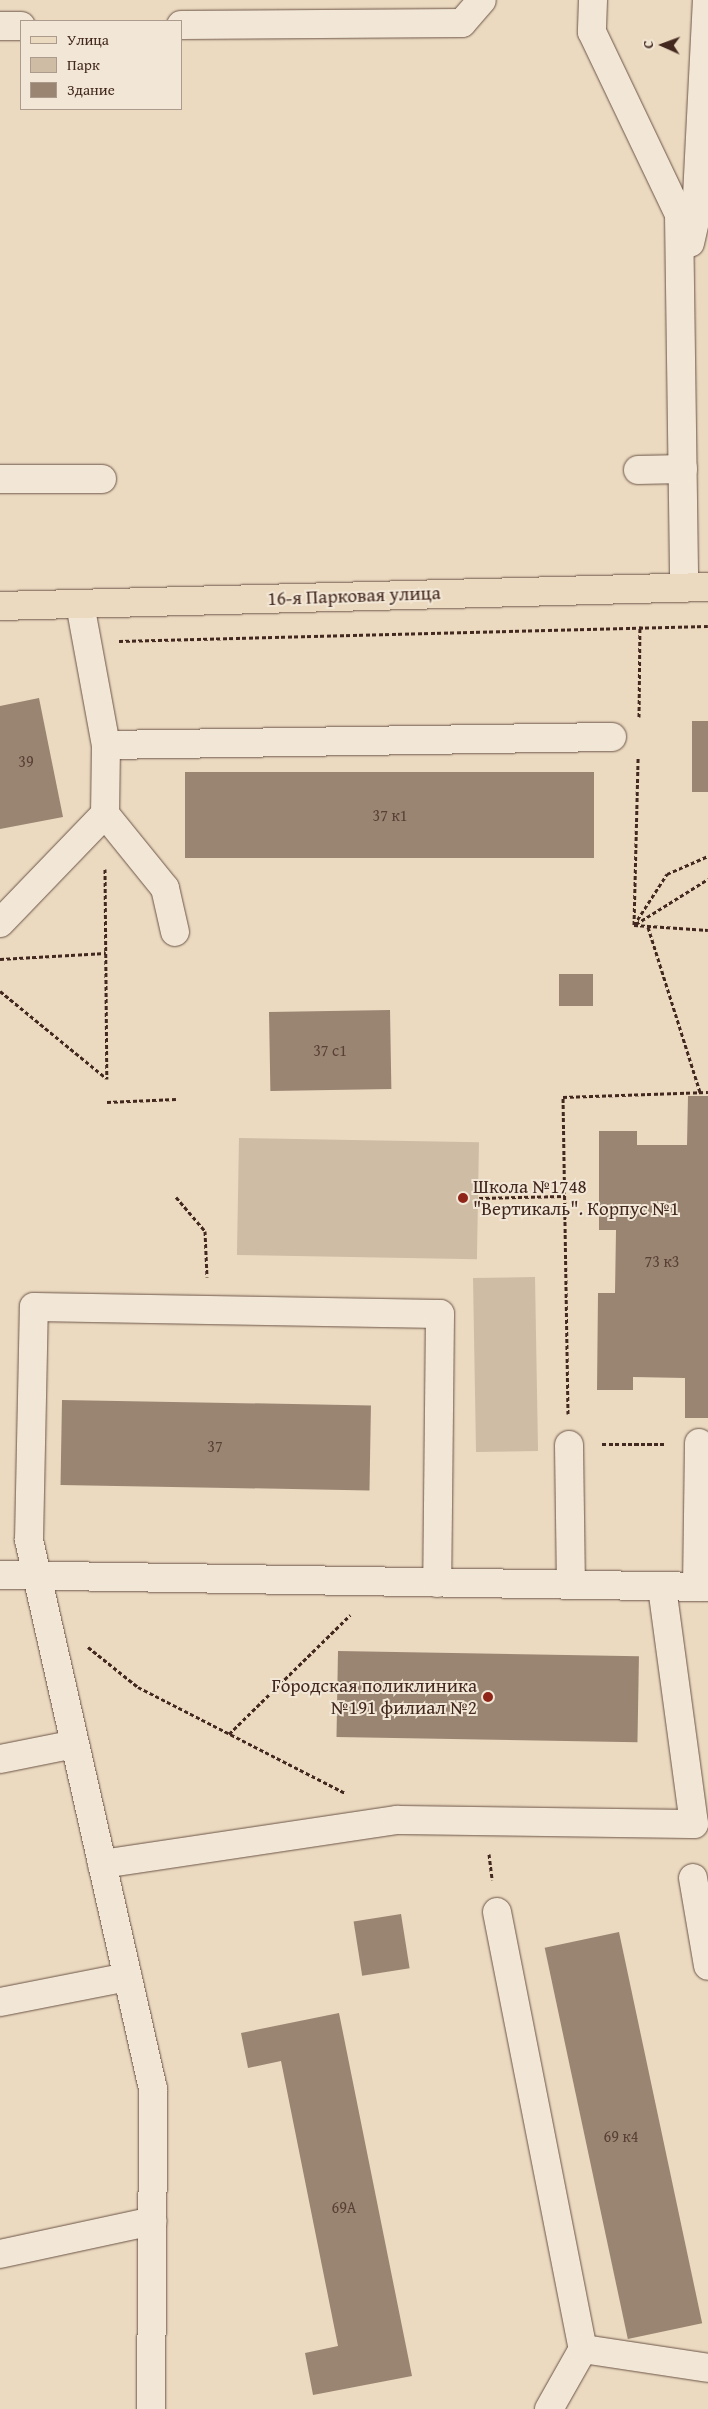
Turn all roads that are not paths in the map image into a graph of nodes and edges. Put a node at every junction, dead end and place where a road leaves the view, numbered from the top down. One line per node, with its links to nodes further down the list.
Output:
1 (482, 0): 4 (lane)
2 (593, 0): 7 (lane)
3 (707, 0): 7 (lane)
4 (182, 25)
5 (0, 26): 6 (lane)
6 (20, 26)
7 (680, 289): 8 (lane)
8 (683, 469): 9 (lane); 12 (lane)
9 (638, 470)
10 (0, 479): 11 (lane)
11 (102, 479)
12 (696, 588): 13 (main road, 16-я Парковая улица)
13 (80, 604): 14 (main road, 16-я Парковая улица); 16 (lane)
14 (0, 606)
15 (612, 737): 16 (lane)
16 (106, 745): 17 (lane)
17 (105, 814): 18 (lane); 19 (lane)
18 (0, 923)
19 (174, 932)
20 (699, 1443): 27 (lane)
21 (569, 1445): 25 (lane)
22 (0, 1575): 23 (lane)
23 (38, 1576): 24 (lane); 24 (lane); 28 (lane)
24 (437, 1583): 25 (lane)
25 (571, 1585): 26 (lane)
26 (662, 1587): 27 (lane); 30 (lane)
27 (703, 1587)
28 (75, 1744): 29 (lane); 31 (lane)
29 (0, 1760)
30 (701, 1825): 31 (lane)
31 (102, 1864): 35 (lane)
32 (693, 1878): 34 (lane)
33 (497, 1912): 39 (lane)
34 (708, 1966)
35 (128, 1977): 36 (lane); 37 (lane)
36 (0, 2002)
37 (152, 2221): 38 (lane); 41 (lane)
38 (0, 2254)
39 (583, 2349): 40 (lane); 42 (lane)
40 (708, 2368)
41 (151, 2409)
42 (549, 2409)

